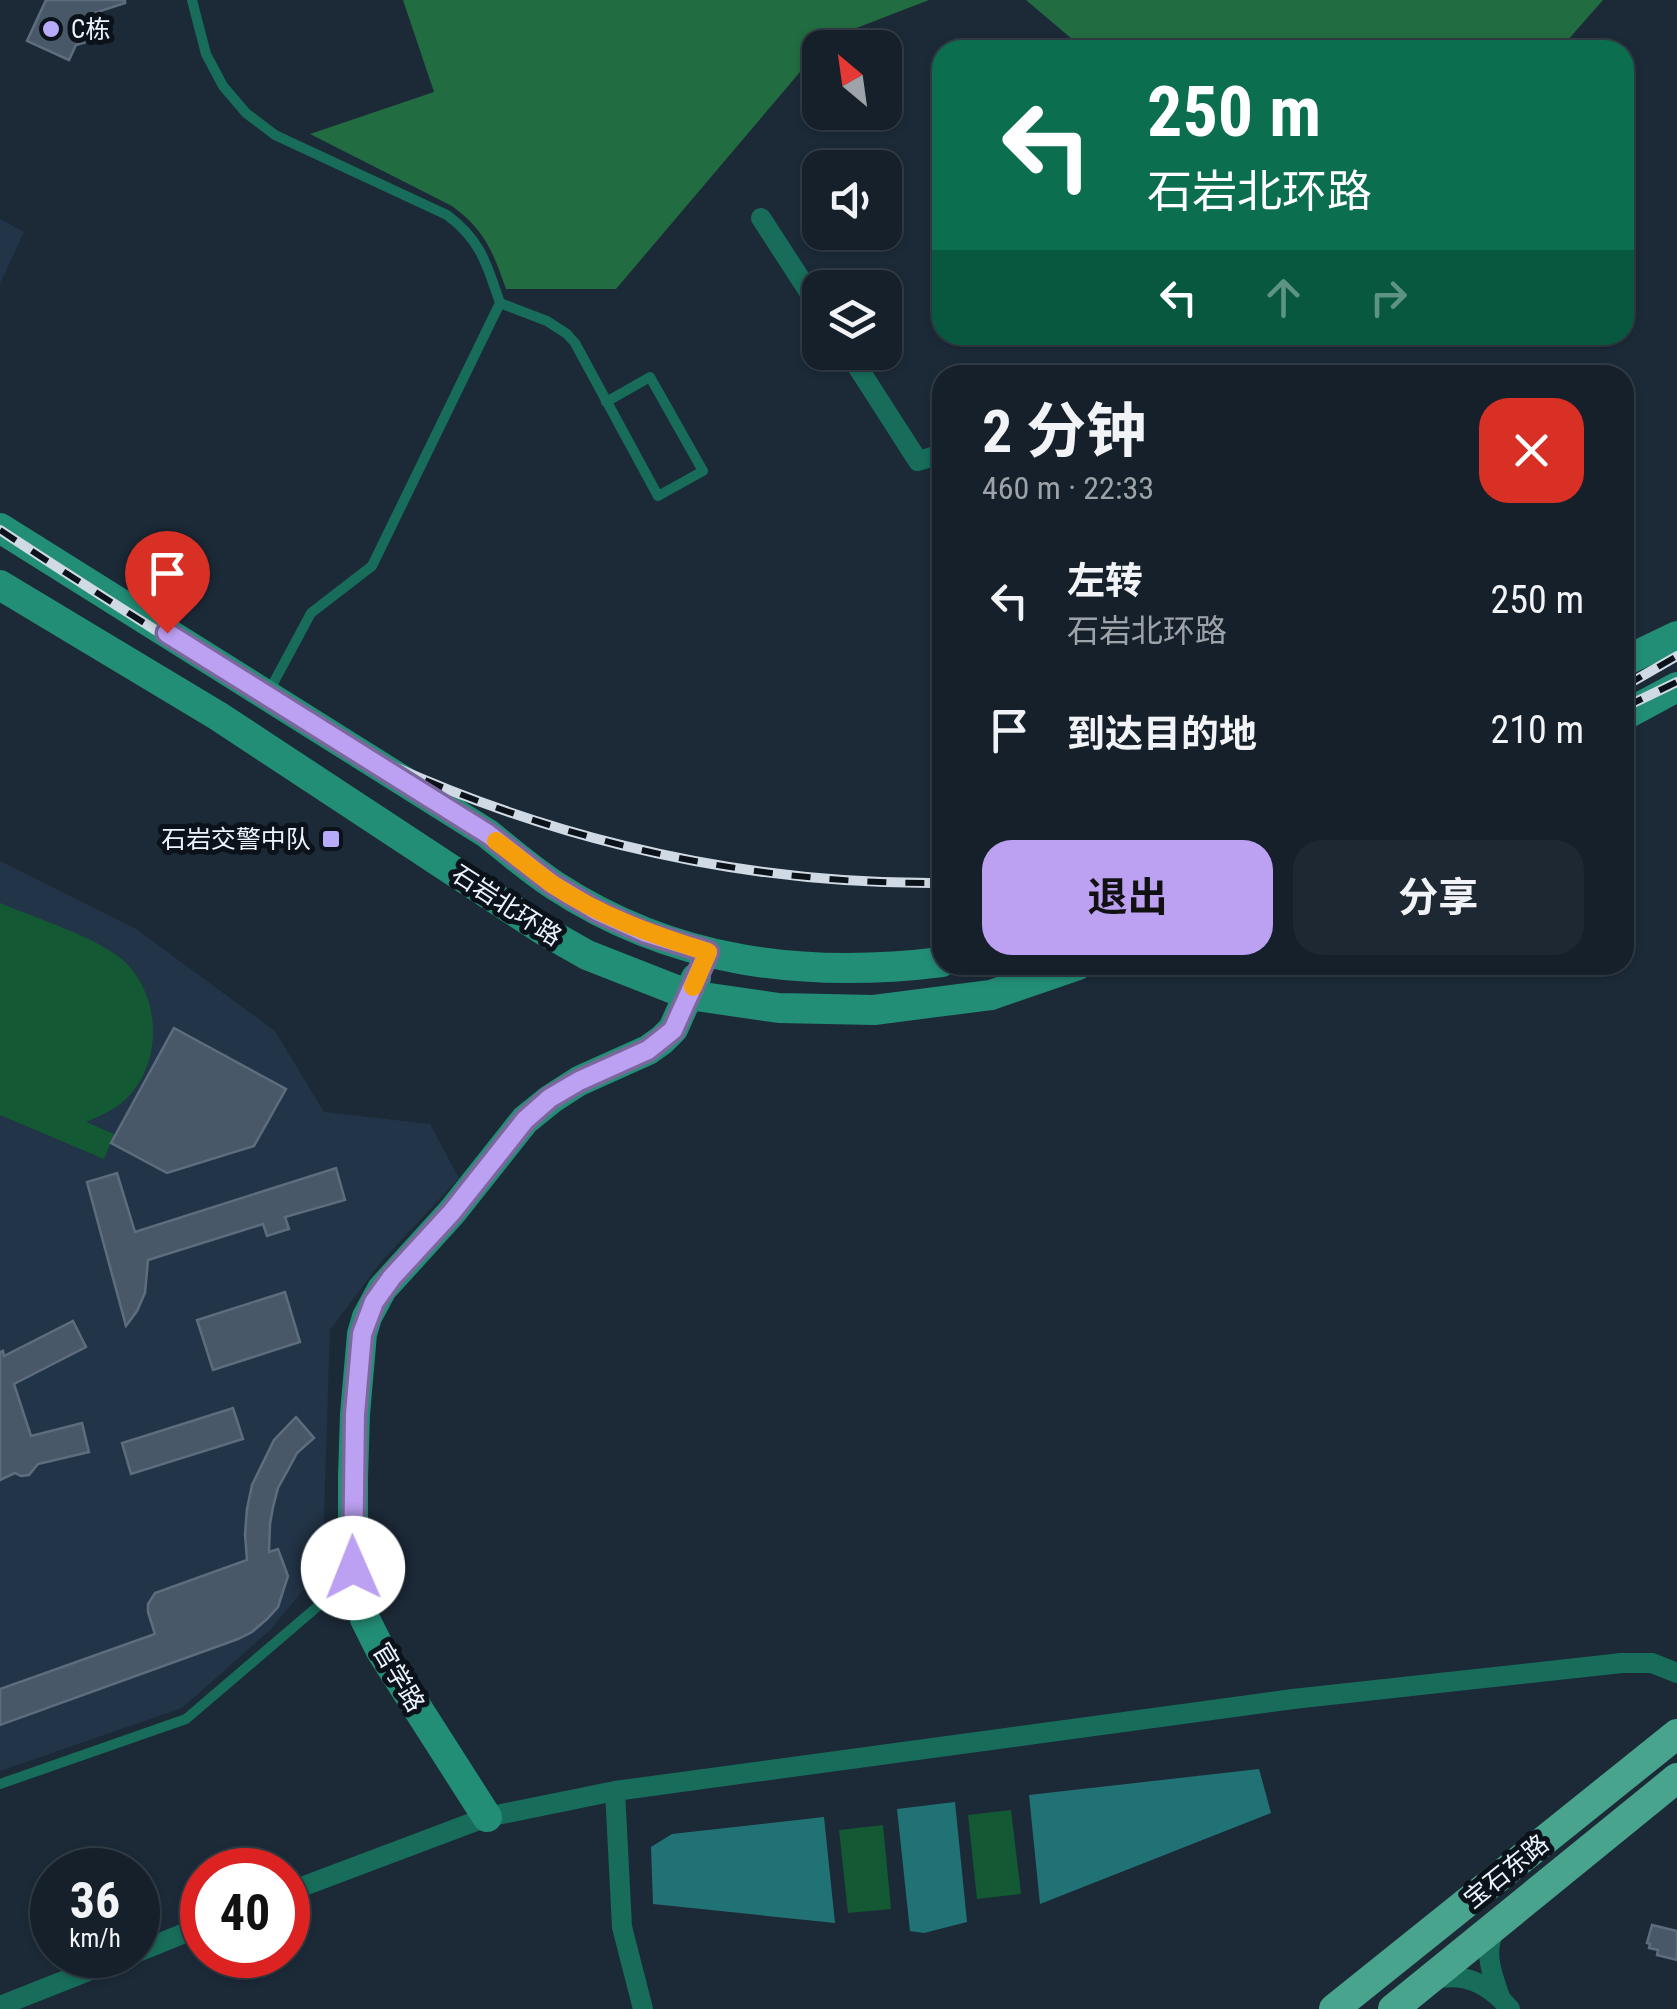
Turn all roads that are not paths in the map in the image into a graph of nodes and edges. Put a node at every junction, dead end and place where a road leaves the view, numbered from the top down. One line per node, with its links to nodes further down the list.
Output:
1 (192, 0): 4 (lane)
2 (761, 218): 3 (street)
3 (802, 281)
4 (500, 303): 6 (lane); 13 (lane)
5 (860, 370): 7 (street)
6 (606, 402): 6 (lane)
7 (932, 457)
8 (0, 528): 13 (main road, 石岩北环路)
9 (0, 585): 18 (main road, 石岩北环路)
10 (1677, 636): 11 (main road)
11 (1634, 657)
12 (1677, 688): 14 (main road)
13 (267, 696): 15 (main road, 石岩北环路)
14 (1634, 710)
15 (708, 952): 16 (main road, 石岩北环路); 18 (main road, 官学路)
16 (932, 963)
17 (1049, 975): 18 (main road, 石岩北环路)
18 (689, 996): 19 (main road, 官学路)
19 (353, 1568): 23 (lane); 25 (main road, 官学路)
20 (1677, 1673): 24 (street)
21 (1677, 1734): 33 (main road, 宝石东路)
22 (1677, 1778): 27 (main road, 宝石东路)
23 (0, 1784)
24 (616, 1791): 25 (street); 32 (street)
25 (487, 1817): 26 (street)
26 (310, 1884)
27 (1500, 1922): 29 (main road, 宝石东路); 30 (street)
28 (71, 1978): 31 (street)
29 (1422, 1986): 30 (street); 34 (main road, 宝石东路)
30 (1506, 2004)
31 (0, 2006)
32 (643, 2009)
33 (1334, 2009)
34 (1393, 2009)

